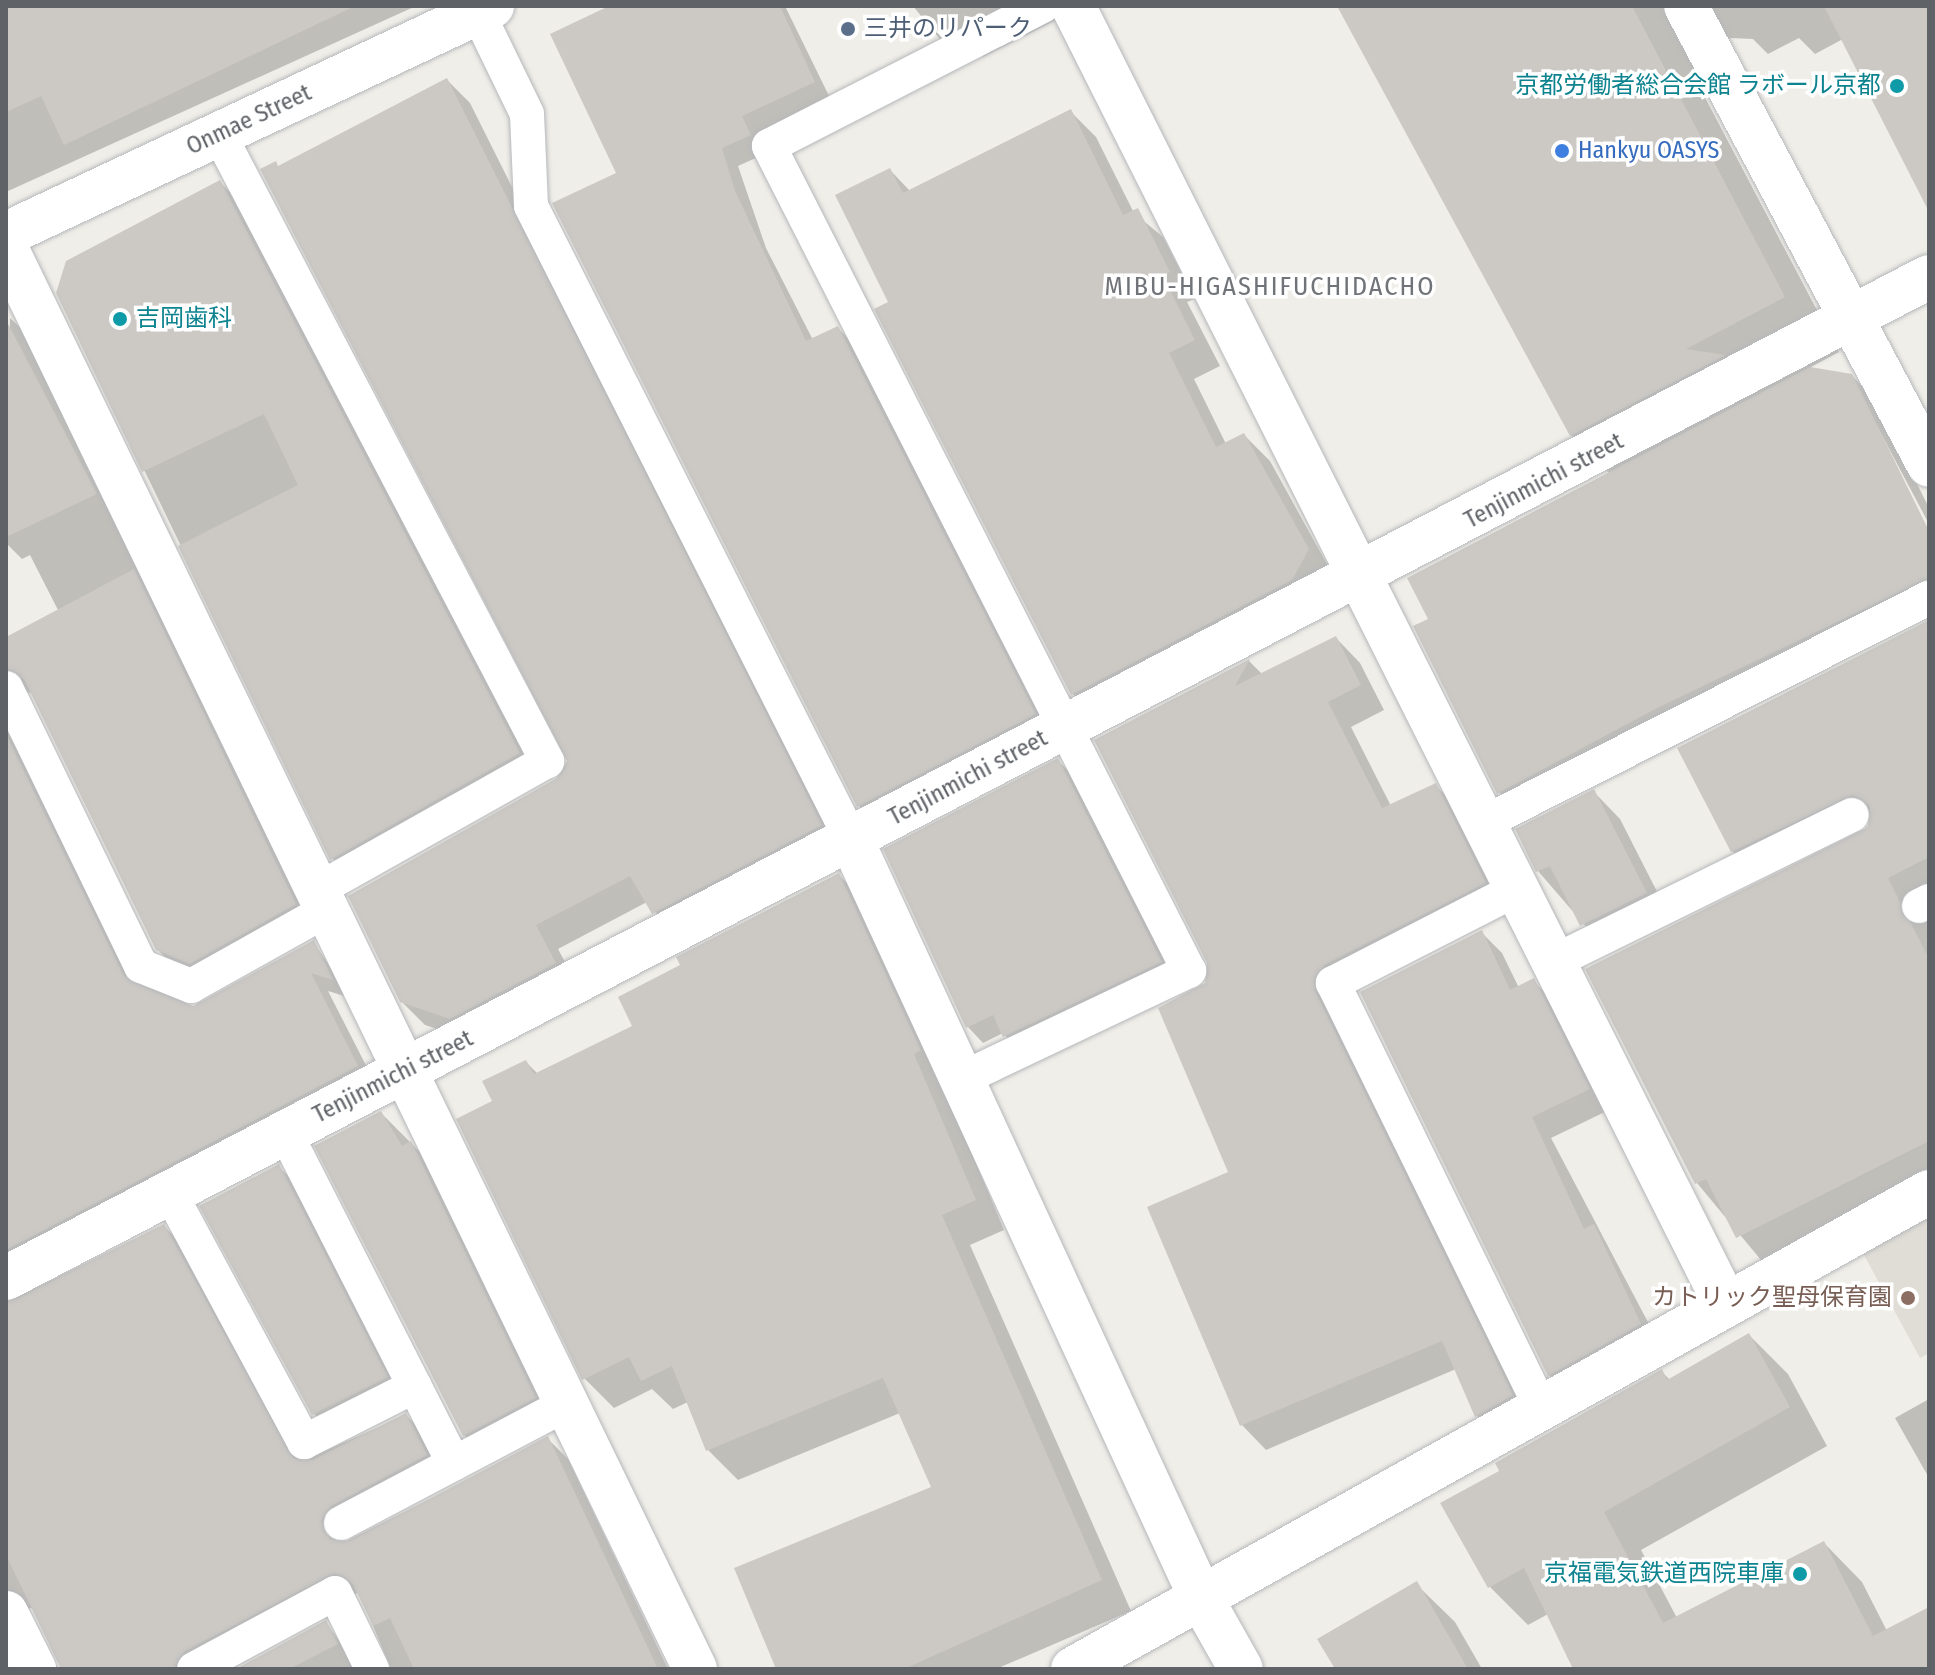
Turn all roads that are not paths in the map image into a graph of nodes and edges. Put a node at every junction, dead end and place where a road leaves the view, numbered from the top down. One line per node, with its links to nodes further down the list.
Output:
1 (1042, 6): 14 (lane)
2 (1073, 6): 11 (street)
3 (1686, 6): 9 (street)
4 (485, 9): 5 (street, Onmae Street); 18 (lane)
5 (219, 134): 6 (street, Onmae Street); 20 (lane)
6 (6, 234)
7 (6, 248): 20 (street)
8 (1929, 277): 9 (street, Tenjinmichi street)
9 (1851, 318): 10 (street); 11 (street, Tenjinmichi street)
10 (1929, 465)
11 (1361, 578): 14 (street, Tenjinmichi street); 17 (street)
12 (1929, 598): 17 (lane)
13 (6, 688): 15 (lane)
14 (1066, 726): 18 (street, Tenjinmichi street); 23 (lane)
15 (15, 728): 20 (lane)
16 (1852, 815): 21 (lane)
17 (1483, 823): 19 (street)
18 (851, 839): 22 (street, Tenjinmichi street); 23 (street)
19 (1517, 889): 21 (street); 31 (lane)
20 (322, 900): 22 (street)
21 (1553, 962): 28 (street)
22 (405, 1070): 24 (street, Tenjinmichi street); 30 (street)
23 (959, 1080): 34 (street)
24 (285, 1132): 26 (street, Tenjinmichi street); 29 (lane)
25 (1929, 1192): 28 (street)
26 (170, 1193): 27 (street, Tenjinmichi street); 29 (lane)
27 (6, 1278)
28 (1726, 1305): 31 (street)
29 (415, 1386): 32 (lane)
30 (567, 1404): 32 (lane); 39 (street)
31 (1541, 1408): 34 (street)
32 (454, 1463): 33 (lane)
33 (341, 1523)
34 (1201, 1598): 40 (street); 41 (street)
35 (6, 1613): 36 (street)
36 (34, 1669)
37 (194, 1669): 38 (lane)
38 (372, 1669)
39 (695, 1669)
40 (1073, 1669)
41 (1241, 1669)

